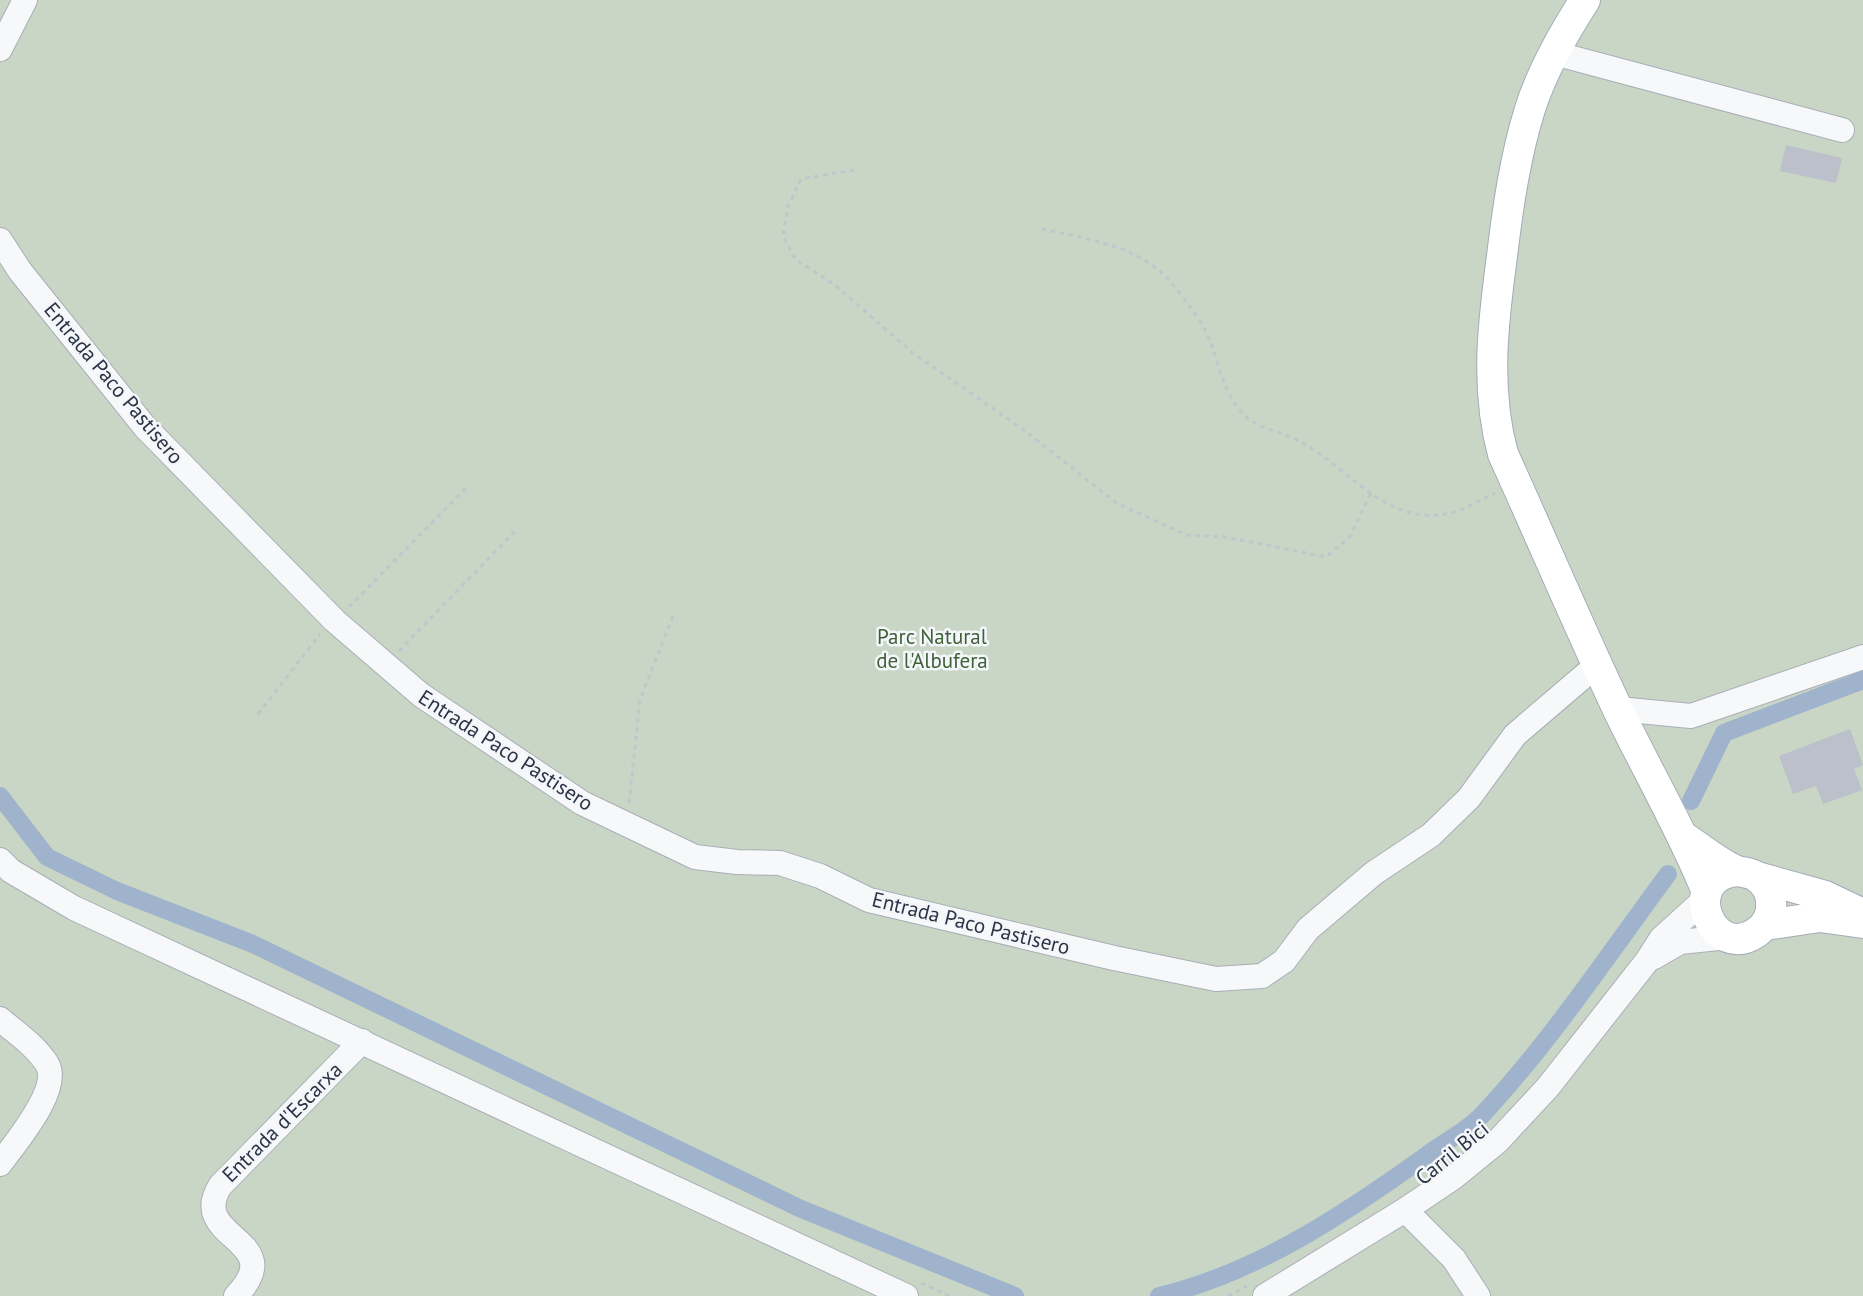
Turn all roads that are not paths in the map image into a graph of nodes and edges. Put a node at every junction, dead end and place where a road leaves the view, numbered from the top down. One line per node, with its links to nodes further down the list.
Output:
1 (25, 0): 3 (street)
2 (1585, 0): 4 (main road)
3 (0, 49)
4 (1554, 53): 5 (street); 8 (main road)
5 (1842, 130)
6 (0, 240): 8 (street, Entrada Paco Pastisero)
7 (1863, 657): 9 (street)
8 (1598, 664): 9 (main road)
9 (1618, 709): 10 (main road)
10 (1684, 838): 12 (main road); 13 (main road)
11 (0, 860): 20 (street)
12 (1747, 874): 13 (main road); 14 (main road); 16 (main road)
13 (1706, 896): 17 (main road); 18 (street)
14 (1863, 914)
15 (1863, 923): 16 (main road)
16 (1765, 925): 17 (main road)
17 (1728, 937): 18 (street)
18 (1647, 961): 22 (street)
19 (0, 1019): 21 (street)
20 (362, 1041): 24 (street, Entrada d'Escarxa); 25 (street)
21 (0, 1164)
22 (1405, 1210): 23 (street); 26 (street)
23 (1260, 1289)
24 (236, 1296)
25 (906, 1296)
26 (1478, 1296)

